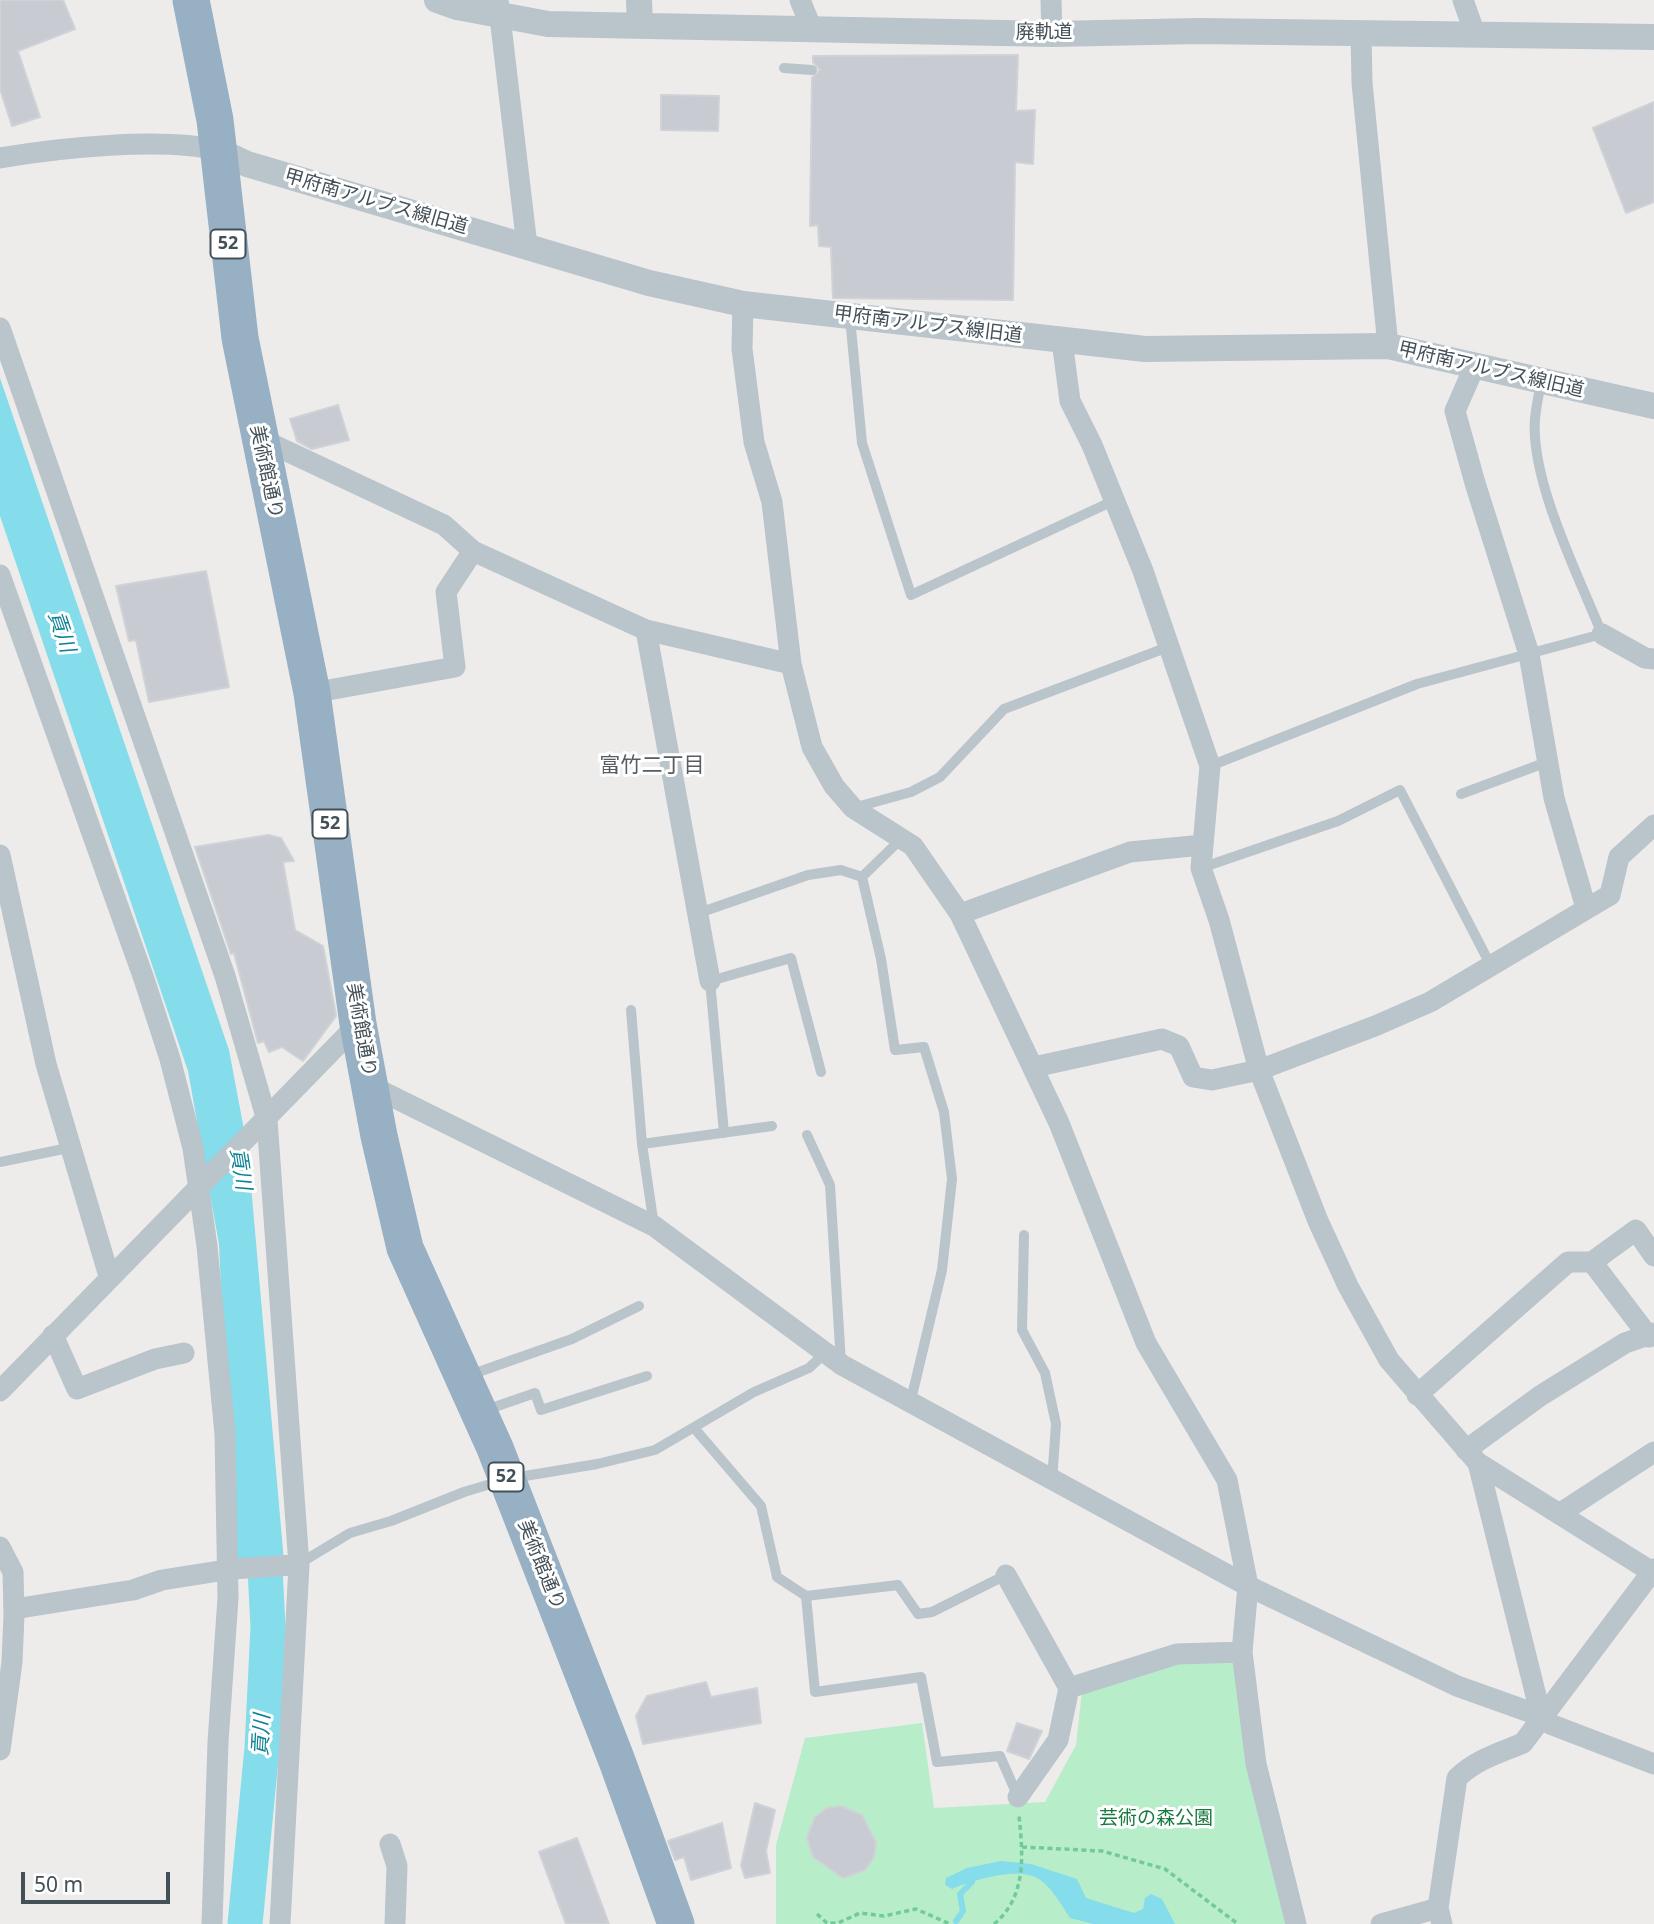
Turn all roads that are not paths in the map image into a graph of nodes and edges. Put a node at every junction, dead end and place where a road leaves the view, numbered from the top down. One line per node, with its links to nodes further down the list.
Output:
1 (191, 0): 15 (highway, 美術館通り / 52)
2 (437, 0): 6 (street, 廃軌道)
3 (800, 0): 8 (street)
4 (1051, 0): 10 (street)
5 (1463, 0): 11 (street)
6 (500, 8): 7 (street, 廃軌道); 17 (street)
7 (640, 13): 8 (street, 廃軌道)
8 (811, 27): 10 (street, 廃軌道)
9 (1361, 33): 10 (street, 廃軌道); 11 (street, 廃軌道); 22 (street)
10 (1052, 34)
11 (1475, 34): 12 (street, 廃軌道)
12 (1654, 37)
13 (784, 68): 14 (lane)
14 (813, 70)
15 (217, 150): 16 (street); 17 (street, 甲府南アルプス線旧道); 26 (highway, 美術館通り / 52)
16 (0, 158)
17 (527, 246): 18 (street, 甲府南アルプス線旧道)
18 (743, 304): 19 (street, 甲府南アルプス線旧道); 35 (street)
19 (849, 316): 21 (street, 甲府南アルプス線旧道); 27 (lane)
20 (0, 328): 59 (street)
21 (1062, 341): 22 (street, 甲府南アルプス線旧道); 27 (street)
22 (1388, 346): 23 (street, 甲府南アルプス線旧道)
23 (1475, 365): 24 (street, 甲府南アルプス線旧道); 33 (street)
24 (1541, 382): 25 (street, 甲府南アルプス線旧道); 31 (lane)
25 (1654, 407)
26 (259, 438): 28 (street); 37 (highway, 美術館通り / 52)
27 (1113, 501): 32 (street)
28 (473, 551): 30 (street); 37 (street)
29 (0, 575): 66 (street)
30 (646, 630): 35 (street); 49 (street)
31 (1602, 634): 33 (lane); 34 (street)
32 (1168, 647): 39 (street); 41 (lane)
33 (1529, 654): 38 (street); 39 (lane)
34 (1649, 659): 36 (street)
35 (791, 664): 41 (street)
36 (1654, 679)
37 (312, 693): 54 (highway, 美術館通り / 52)
38 (1547, 762): 40 (lane); 48 (street)
39 (1210, 766): 44 (street)
40 (1461, 793)
41 (853, 808): 43 (street)
42 (1654, 825): 48 (street)
43 (901, 839): 47 (lane); 50 (street)
44 (1203, 845): 46 (street); 50 (street)
45 (0, 855): 64 (street)
46 (1201, 868): 51 (lane); 56 (street)
47 (862, 877): 49 (lane); 81 (lane)
48 (1587, 908): 51 (street)
49 (699, 913): 52 (street)
50 (960, 914): 55 (street)
51 (1491, 966): 56 (street)
52 (710, 981): 57 (lane); 61 (lane)
53 (631, 1010): 63 (lane)
54 (358, 1024): 58 (highway, 美術館通り / 52); 59 (street)
55 (1034, 1067): 56 (street); 94 (street)
56 (1259, 1070): 80 (street)
57 (821, 1072)
58 (371, 1086): 67 (street); 78 (highway, 美術館通り / 52)
59 (267, 1120): 66 (street); 90 (street)
60 (772, 1126): 61 (lane)
61 (724, 1133): 63 (lane)
62 (807, 1135): 76 (lane)
63 (642, 1144): 67 (lane)
64 (68, 1148): 65 (lane); 71 (street)
65 (0, 1162)
66 (200, 1185): 71 (street); 91 (street)
67 (654, 1226): 76 (street)
68 (1024, 1236): 87 (lane)
69 (1654, 1256): 70 (street)
70 (1592, 1262): 74 (street); 80 (street)
71 (109, 1276): 73 (street)
72 (639, 1307): 78 (lane)
73 (53, 1335): 75 (street); 79 (street)
74 (1651, 1335): 85 (street)
75 (184, 1353)
76 (833, 1359): 81 (street); 83 (lane)
77 (647, 1376): 82 (lane)
78 (465, 1377): 82 (highway, 美術館通り / 52)
79 (0, 1391)
80 (1418, 1395): 85 (street)
81 (910, 1404): 87 (street)
82 (480, 1412): 86 (highway, 美術館通り / 52)
83 (695, 1429): 86 (lane); 95 (lane)
84 (1654, 1452): 88 (street)
85 (1472, 1457): 88 (street); 99 (street)
86 (507, 1479): 90 (lane); 108 (highway, 美術館通り / 52)
87 (1052, 1481): 94 (street)
88 (1559, 1514): 92 (street)
89 (0, 1547): 96 (street)
90 (296, 1565): 91 (street); 106 (street)
91 (230, 1570): 96 (street); 105 (street)
92 (1653, 1571): 99 (street)
93 (1006, 1576): 95 (lane); 98 (street)
94 (1248, 1587): 97 (street); 99 (street)
95 (806, 1596): 102 (lane)
96 (14, 1609): 100 (street)
97 (1242, 1652): 98 (street); 109 (street)
98 (1069, 1688): 102 (street)
99 (1541, 1716): 101 (street); 104 (street)
100 (0, 1750)
101 (1654, 1764)
102 (1018, 1797)
103 (390, 1844): 107 (street)
104 (1440, 1916): 110 (street)
105 (212, 1924)
106 (280, 1924)
107 (395, 1924)
108 (676, 1924)
109 (1296, 1924)
110 (1381, 1924)

